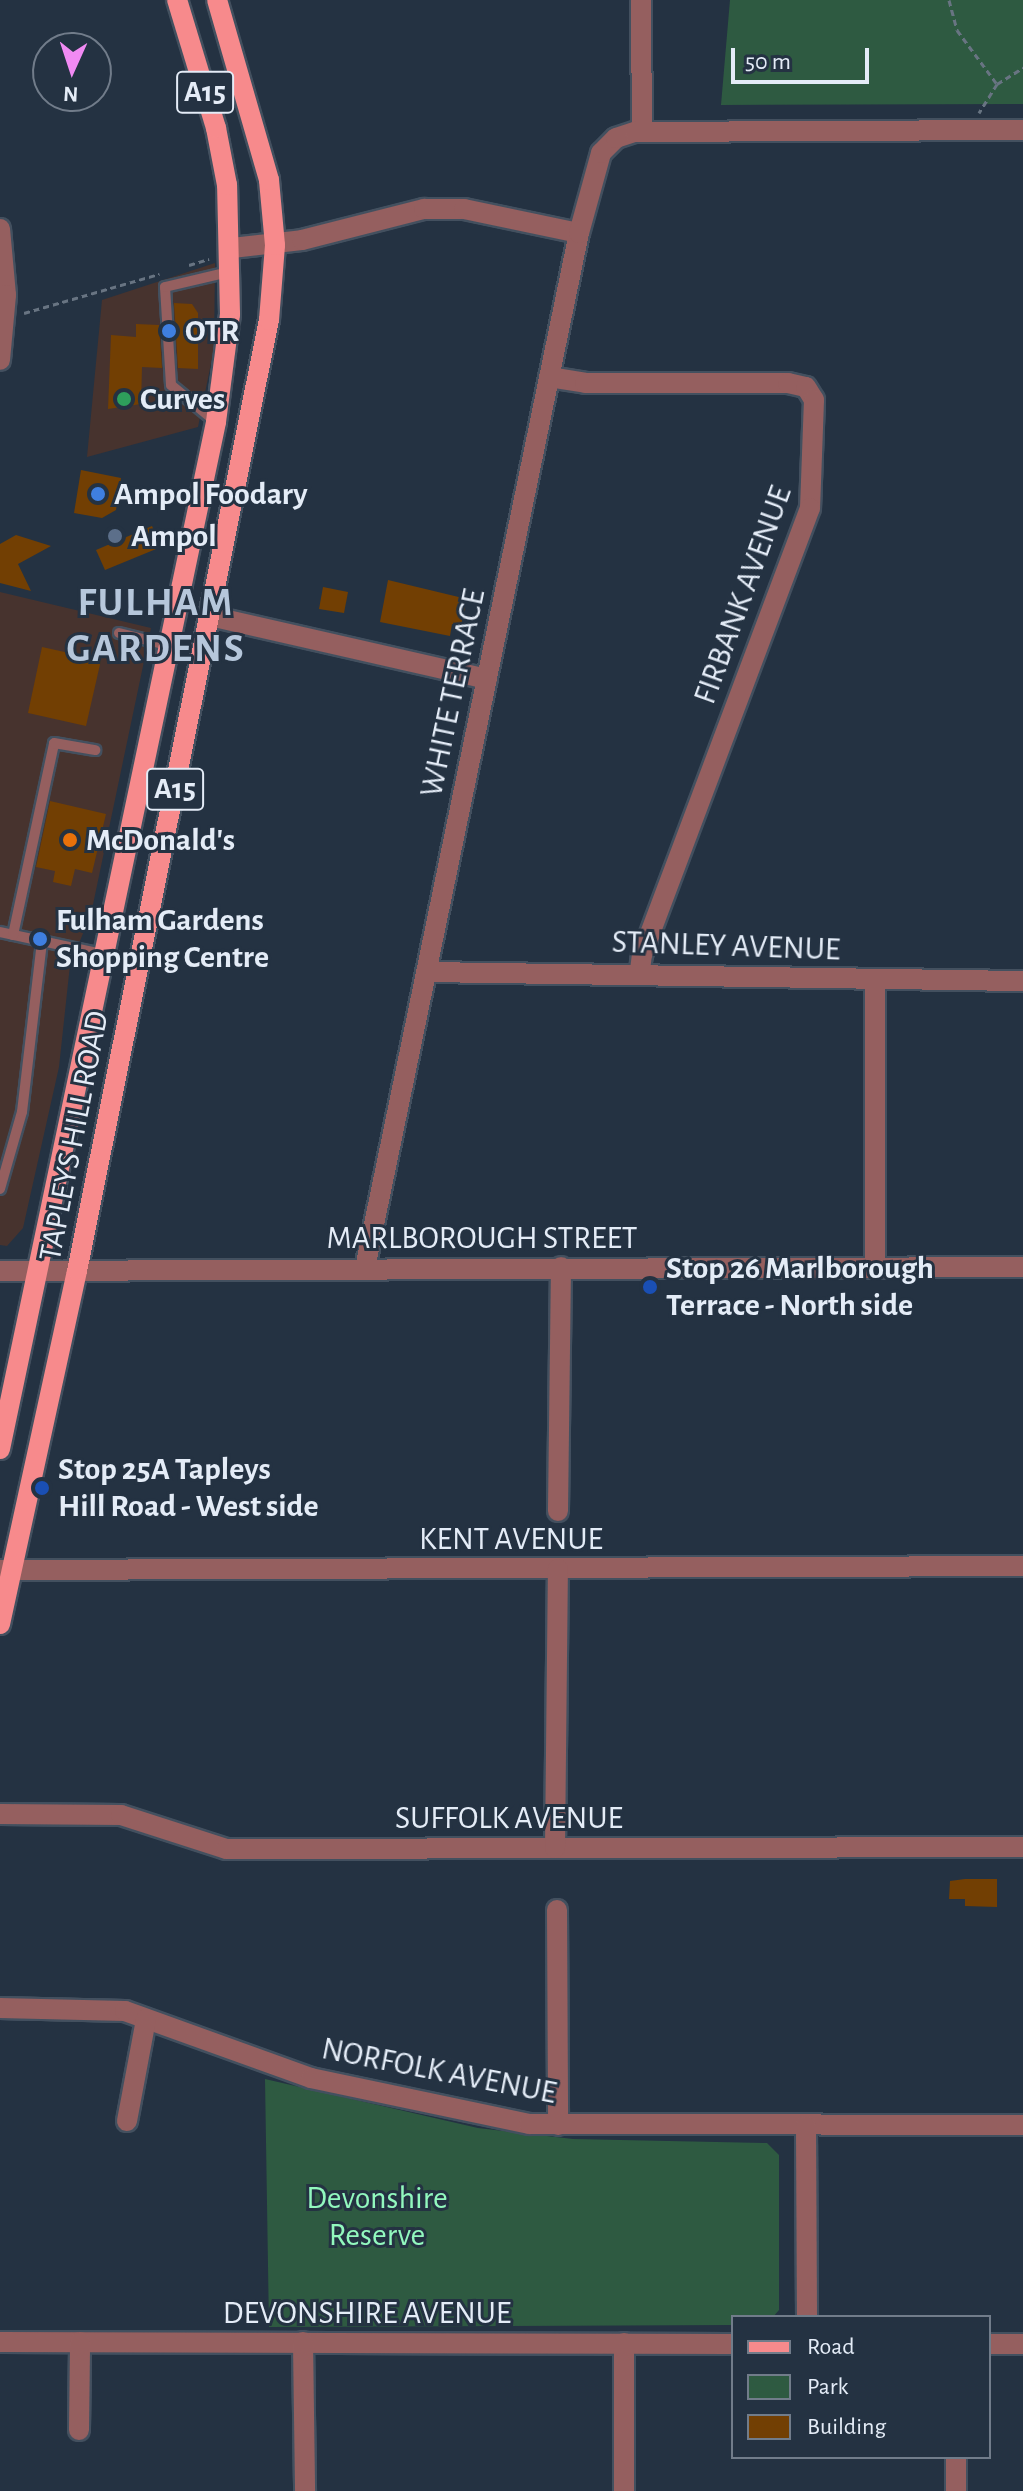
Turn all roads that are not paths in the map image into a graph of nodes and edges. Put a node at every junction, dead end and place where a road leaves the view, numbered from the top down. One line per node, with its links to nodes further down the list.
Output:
1 (177, 0): 9 (main road, TAPLEYS HILL ROAD / A15)
2 (217, 0): 8 (main road, TAPLEYS HILL ROAD / A15)
3 (641, 0): 5 (street)
4 (1023, 130): 5 (street)
5 (642, 132): 7 (street, WHITE TERRACE)
6 (0, 229): 10 (street)
7 (579, 233): 8 (street); 12 (street, WHITE TERRACE)
8 (275, 245): 9 (street); 14 (main road, TAPLEYS HILL ROAD / A15)
9 (227, 259): 13 (main road, TAPLEYS HILL ROAD / A15); 13 (lane)
10 (8, 319): 11 (street)
11 (0, 360)
12 (549, 377): 17 (street, WHITE TERRACE); 24 (street, FIRBANK AVENUE)
13 (216, 422): 16 (main road, TAPLEYS HILL ROAD / A15)
14 (210, 616): 17 (street); 23 (main road, TAPLEYS HILL ROAD / A15)
15 (119, 633): 16 (lane)
16 (167, 645): 22 (main road, TAPLEYS HILL ROAD / A15)
17 (487, 679): 25 (street, WHITE TERRACE)
18 (95, 750): 20 (lane)
19 (0, 932): 20 (lane)
20 (13, 935): 21 (lane)
21 (42, 941): 22 (lane); 28 (lane)
22 (102, 954): 23 (lane); 34 (main road, TAPLEYS HILL ROAD / A15)
23 (140, 962): 35 (main road, TAPLEYS HILL ROAD / A15)
24 (640, 971): 25 (street, STANLEY AVENUE); 26 (street, STANLEY AVENUE)
25 (427, 972): 32 (street, WHITE TERRACE)
26 (875, 980): 27 (street, STANLEY AVENUE); 30 (street)
27 (1022, 982)
28 (0, 1189)
29 (561, 1267): 30 (street, MARLBOROUGH STREET); 32 (street, MARLBOROUGH STREET); 37 (street)
30 (875, 1267): 31 (street, MARLBOROUGH STREET)
31 (1023, 1267)
32 (365, 1268): 35 (street, MARLBOROUGH STREET)
33 (0, 1271): 34 (street, MARLBOROUGH STREET)
34 (37, 1271): 35 (street, MARLBOROUGH STREET); 36 (main road, TAPLEYS HILL ROAD / A15)
35 (77, 1271): 40 (main road, TAPLEYS HILL ROAD / A15)
36 (0, 1449)
37 (558, 1511)
38 (1023, 1566): 39 (street, KENT AVENUE)
39 (558, 1569): 40 (street, KENT AVENUE); 44 (street)
40 (5, 1571): 41 (main road, TAPLEYS HILL ROAD / A15)
41 (0, 1624)
42 (0, 1814): 44 (street, SUFFOLK AVENUE)
43 (1023, 1847): 44 (street, SUFFOLK AVENUE)
44 (555, 1848)
45 (557, 1910): 49 (street)
46 (0, 2008): 47 (street, NORFOLK AVENUE)
47 (146, 2019): 48 (street); 49 (street, NORFOLK AVENUE)
48 (127, 2121)
49 (558, 2125): 51 (street, NORFOLK AVENUE)
50 (1023, 2125): 51 (street, NORFOLK AVENUE)
51 (806, 2126): 52 (street)
52 (807, 2315)
53 (0, 2342): 54 (street, DEVONSHIRE AVENUE)
54 (80, 2342): 55 (street, DEVONSHIRE AVENUE); 60 (street)
55 (303, 2342): 56 (street, DEVONSHIRE AVENUE); 62 (street)
56 (624, 2343): 57 (street, DEVONSHIRE AVENUE); 63 (street)
57 (731, 2344)
58 (991, 2344): 59 (street)
59 (1023, 2344)
60 (79, 2430)
61 (956, 2459): 64 (street)
62 (305, 2491)
63 (624, 2491)
64 (956, 2491)

